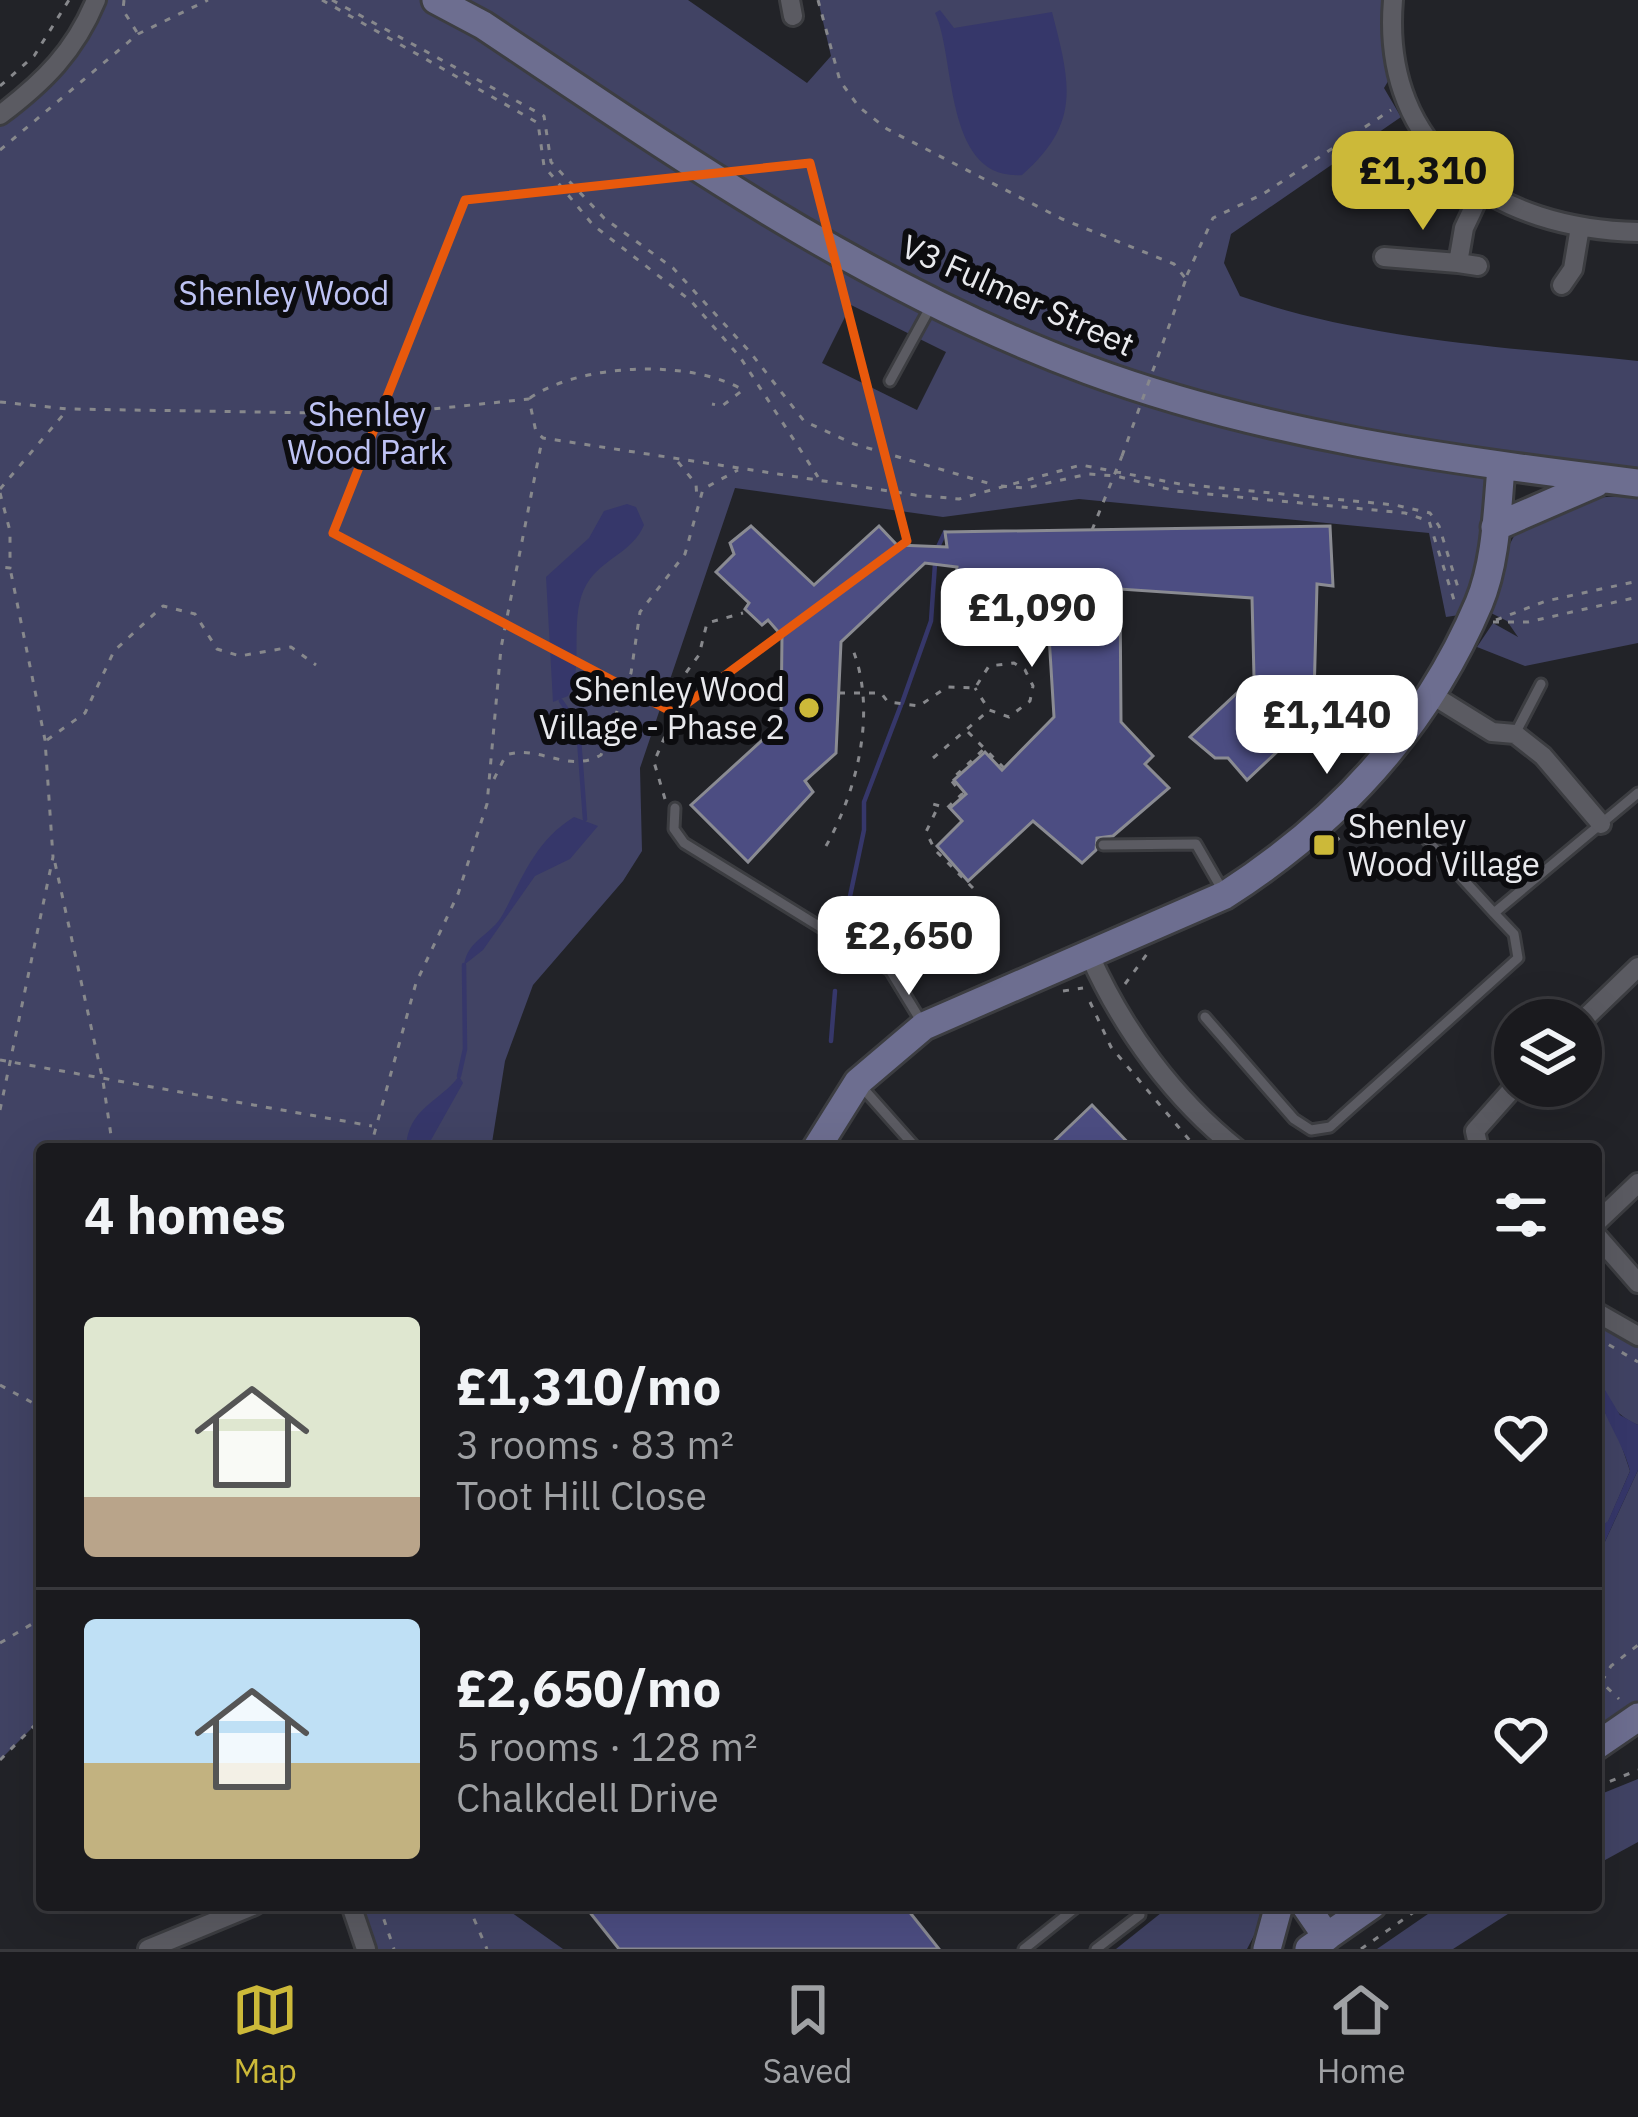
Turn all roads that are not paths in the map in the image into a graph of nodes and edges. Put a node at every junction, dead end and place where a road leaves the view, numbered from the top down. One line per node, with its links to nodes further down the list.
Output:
1 (96, 0): 4 (street)
2 (436, 0): 12 (street, V3 Fulmer Street)
3 (1393, 0): 5 (street)
4 (0, 115)
5 (1428, 142): 6 (lane); 7 (street)
6 (1348, 161)
7 (1480, 194): 8 (street); 10 (street)
8 (1580, 227): 9 (street); 11 (street)
9 (1638, 232)
10 (1384, 257)
11 (1574, 275)
12 (933, 302): 13 (lane); 14 (street, V3 Fulmer Street)
13 (890, 381)
14 (1501, 468): 15 (street, V3 Fulmer Street); 16 (street)
15 (1623, 478): 16 (street)
16 (1495, 527): 18 (street)
17 (1541, 685): 19 (lane)
18 (1434, 696): 19 (street); 25 (street)
19 (1515, 734): 22 (street)
20 (1638, 793): 22 (lane)
21 (675, 808): 31 (lane)
22 (1601, 824): 26 (lane)
23 (1417, 829): 26 (lane)
24 (1103, 844): 25 (lane)
25 (1225, 896): 27 (street)
26 (1494, 913): 30 (lane)
27 (1090, 956): 31 (street); 36 (street)
28 (1638, 967): 29 (street)
29 (1602, 1002)
30 (1205, 1017)
31 (924, 1025): 32 (street)
32 (857, 1082): 34 (street); 35 (lane)
33 (1496, 1107): 37 (street)
34 (820, 1143)
35 (912, 1143)
36 (1231, 1143)
37 (1478, 1143)
38 (1638, 1183): 39 (street)
39 (1602, 1216)
40 (1602, 1242): 41 (street)
41 (1638, 1282)
42 (1602, 1315): 43 (street)
43 (1638, 1336)
44 (1638, 1717): 45 (street)
45 (1602, 1742)
46 (240, 1911): 54 (street)
47 (353, 1911): 55 (street)
48 (1072, 1911): 56 (lane)
49 (1137, 1911): 57 (lane)
50 (1278, 1911): 58 (street)
51 (1307, 1911): 53 (street)
52 (1363, 1911): 53 (street)
53 (1318, 1943)
54 (148, 1949)
55 (366, 1949)
56 (1024, 1949)
57 (1096, 1949)
58 (1267, 1949)

